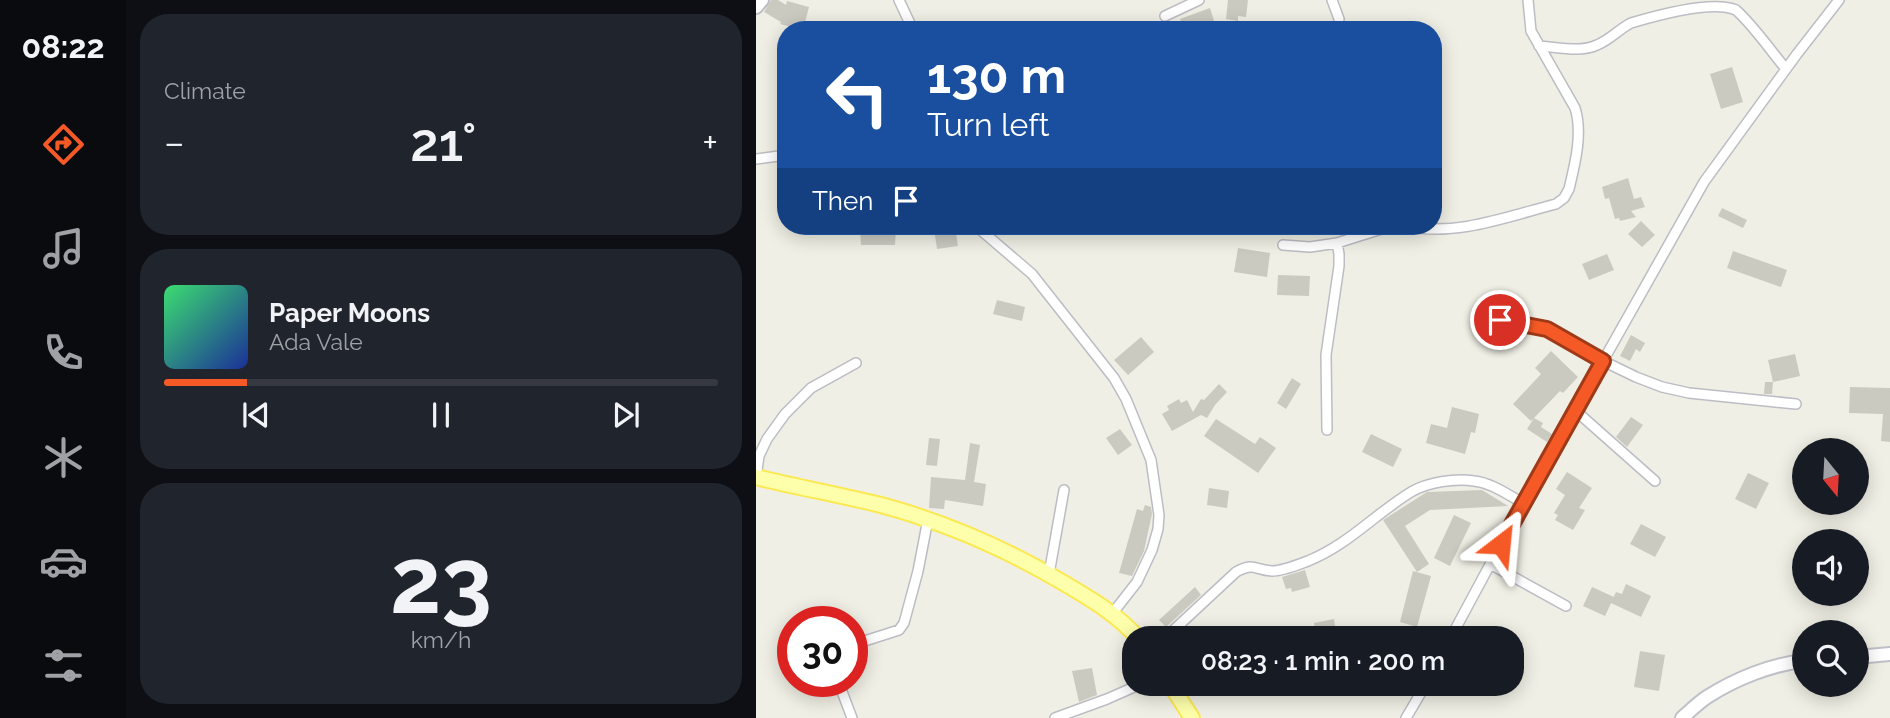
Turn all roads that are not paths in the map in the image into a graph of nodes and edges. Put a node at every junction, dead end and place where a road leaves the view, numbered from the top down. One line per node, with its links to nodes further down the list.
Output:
1 (762, 0): 7 (main road)
2 (899, 0): 10 (street)
3 (1199, 0): 8 (street)
4 (1332, 0): 9 (street)
5 (1528, 0): 11 (street)
6 (1839, 0): 12 (street)
7 (756, 7)
8 (1165, 16)
9 (1339, 19)
10 (909, 21)
11 (1539, 46): 12 (street); 15 (street)
12 (1786, 69): 21 (street)
13 (777, 156): 14 (street)
14 (756, 159)
15 (1442, 228)
16 (986, 235): 34 (street)
17 (1362, 235): 18 (street)
18 (1337, 243): 19 (street); 25 (street)
19 (1283, 245)
20 (1500, 320): 21 (street)
21 (1603, 361): 23 (street); 24 (street)
22 (856, 363): 26 (street)
23 (1796, 404)
24 (1576, 411): 27 (street); 29 (street)
25 (1327, 430)
26 (756, 477): 30 (main road)
27 (1655, 481)
28 (1064, 490): 32 (street)
29 (1523, 503): 31 (street); 36 (street)
30 (928, 519): 32 (main road); 38 (street)
31 (1490, 564): 33 (street); 37 (street)
32 (1049, 574): 34 (main road)
33 (1566, 606)
34 (1112, 614): 35 (main road)
35 (1127, 626)
36 (1178, 626)
37 (1457, 626)
38 (868, 640)
39 (1890, 654): 40 (main road)
40 (1869, 656)
41 (1792, 662): 50 (main road)
42 (1122, 692): 47 (street)
43 (1178, 696): 48 (main road)
44 (1419, 696): 49 (street)
45 (844, 697): 46 (street)
46 (852, 718)
47 (1055, 718)
48 (1192, 718)
49 (1406, 718)
50 (1682, 718)

